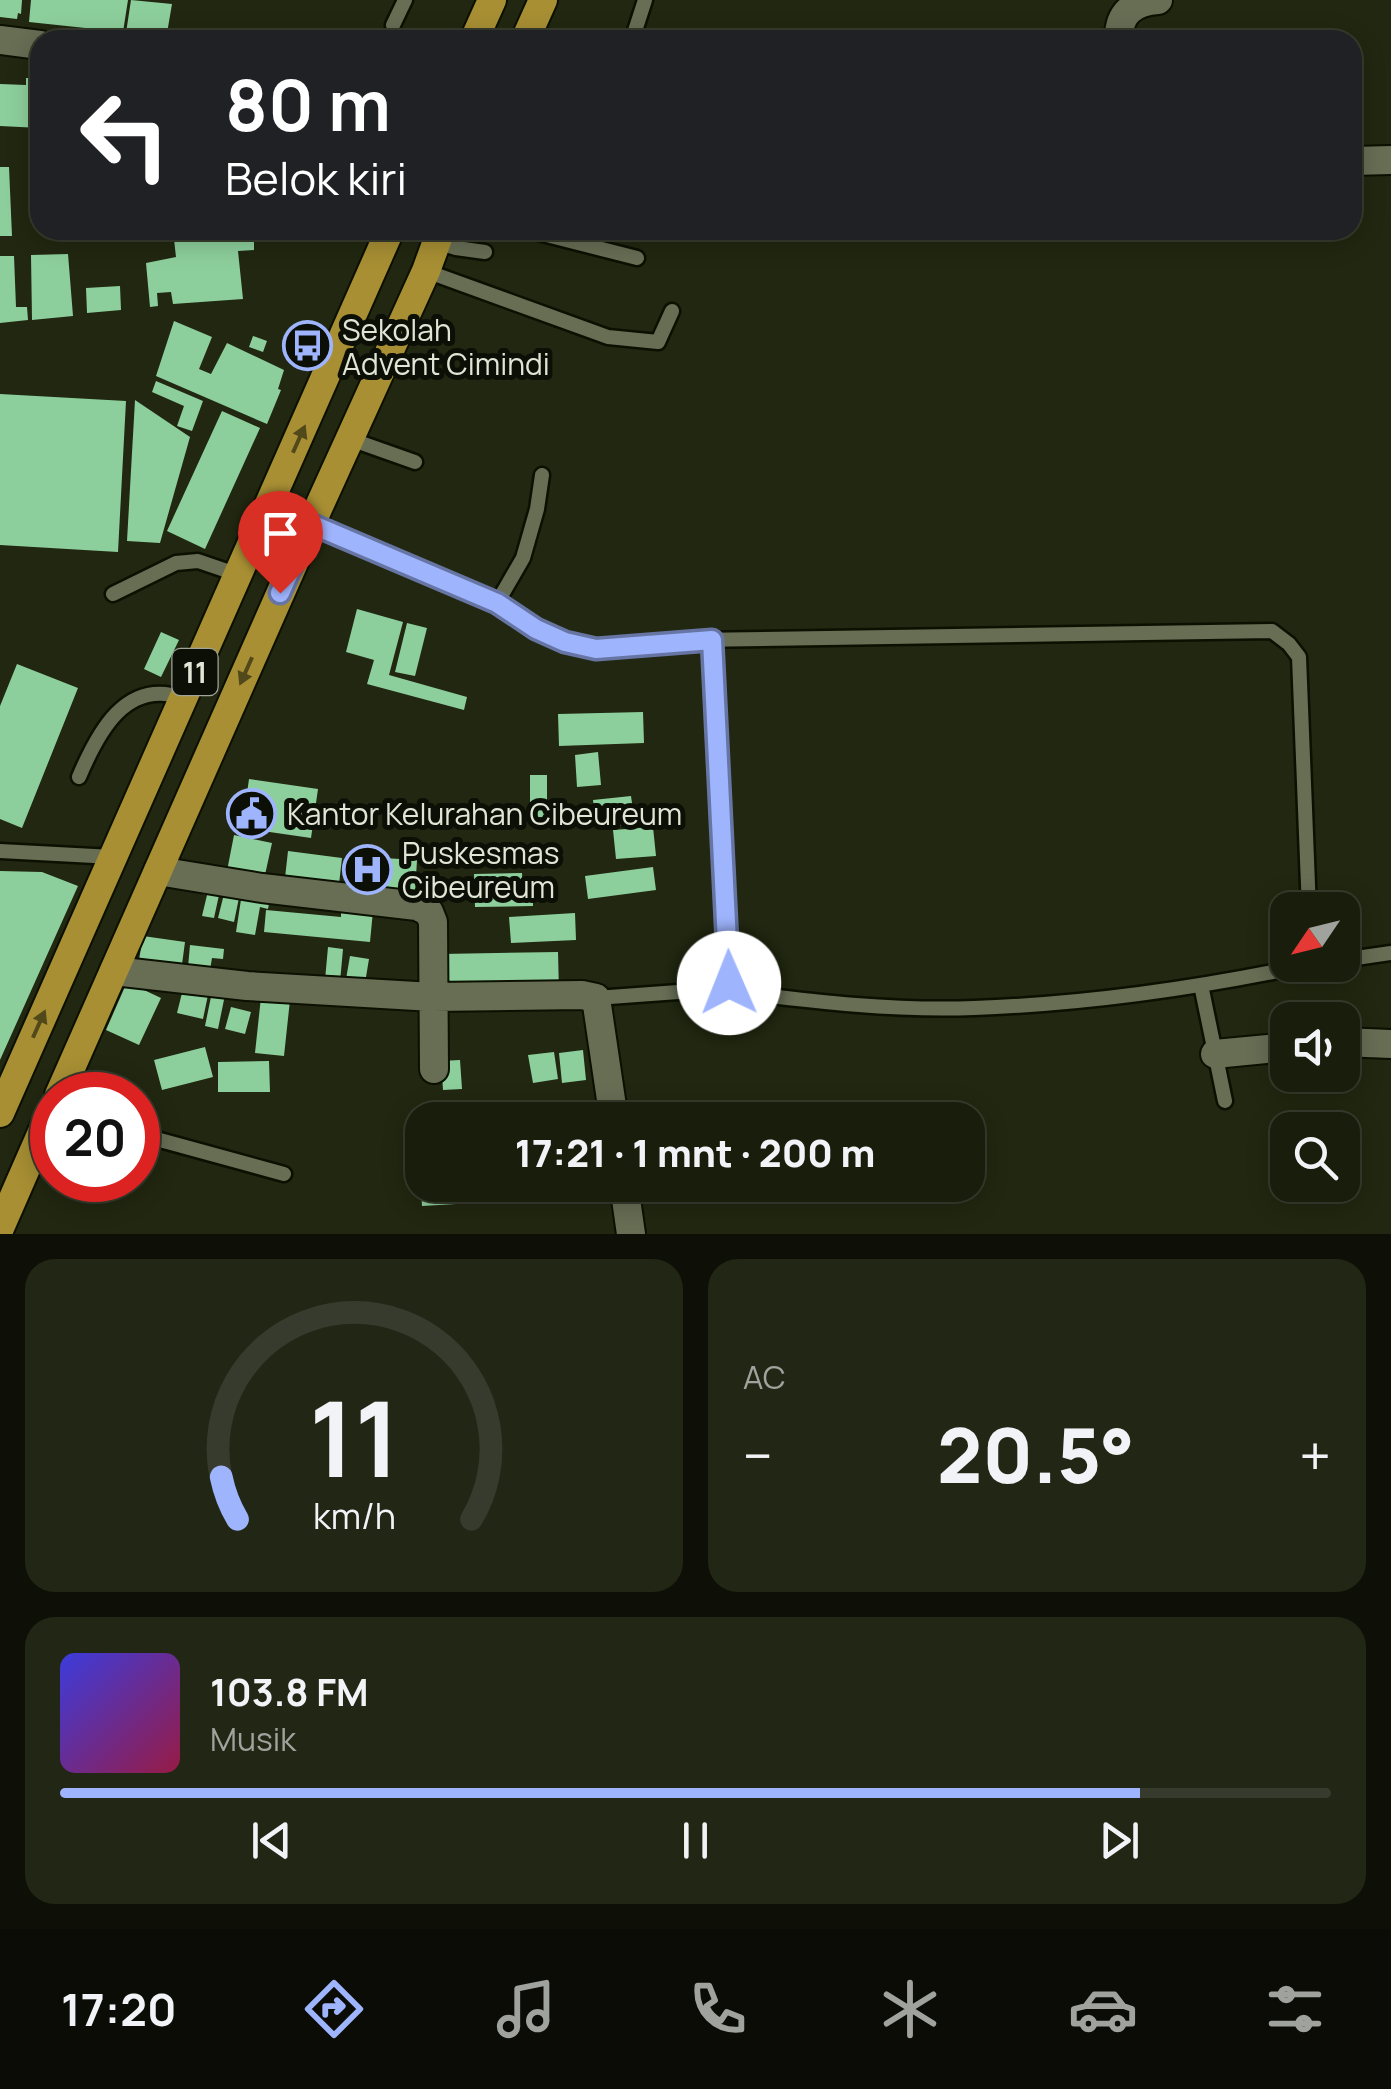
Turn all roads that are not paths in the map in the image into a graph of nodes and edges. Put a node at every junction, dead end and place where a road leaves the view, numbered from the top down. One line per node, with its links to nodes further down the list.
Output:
1 (406, 0): 6 (lane)
2 (492, 0): 7 (highway)
3 (542, 0): 8 (highway)
4 (645, 0): 9 (lane)
5 (1158, 0): 10 (street)
6 (393, 25)
7 (478, 30)
8 (529, 30)
9 (635, 30)
10 (1118, 30)
11 (0, 40): 12 (street)
12 (30, 44)
13 (1362, 160): 14 (street)
14 (1391, 160)
15 (386, 240): 27 (highway, 11, one-way to 15)
16 (438, 240): 21 (highway, 11)
17 (445, 240): 19 (lane)
18 (566, 240): 20 (lane)
19 (486, 252)
20 (637, 258)
21 (426, 271): 22 (lane); 23 (highway, 11)
22 (672, 312)
23 (350, 438): 24 (lane); 26 (highway, 11)
24 (415, 462)
25 (542, 475): 29 (lane)
26 (311, 524): 29 (lane); 35 (highway, 11, one-way to 35)
27 (240, 575): 28 (lane); 31 (highway, 11)
28 (112, 594)
29 (497, 603): 30 (lane)
30 (712, 640): 36 (lane); 42 (lane)
31 (183, 698): 32 (lane); 34 (highway, 11)
32 (79, 776)
33 (0, 851): 34 (lane)
34 (113, 857): 53 (highway, 11, one-way to 34)
35 (158, 871): 39 (highway, 11); 43 (street)
36 (1308, 892)
37 (1391, 953): 38 (lane)
38 (1360, 957)
39 (114, 971): 43 (street); 50 (highway, 11)
40 (1270, 972): 41 (lane)
41 (1201, 985): 42 (lane); 48 (lane)
42 (733, 988): 44 (lane)
43 (433, 997): 44 (street); 49 (street)
44 (596, 998): 52 (street)
45 (1360, 1043): 46 (street)
46 (1391, 1044)
47 (1270, 1049): 48 (street)
48 (1215, 1054): 51 (lane)
49 (434, 1069)
50 (69, 1072)
51 (1225, 1101)
52 (611, 1102)
53 (0, 1113)
54 (160, 1140): 56 (lane)
55 (30, 1159): 58 (highway)
56 (284, 1174)
57 (626, 1202): 59 (street)
58 (0, 1228)
59 (631, 1234)

